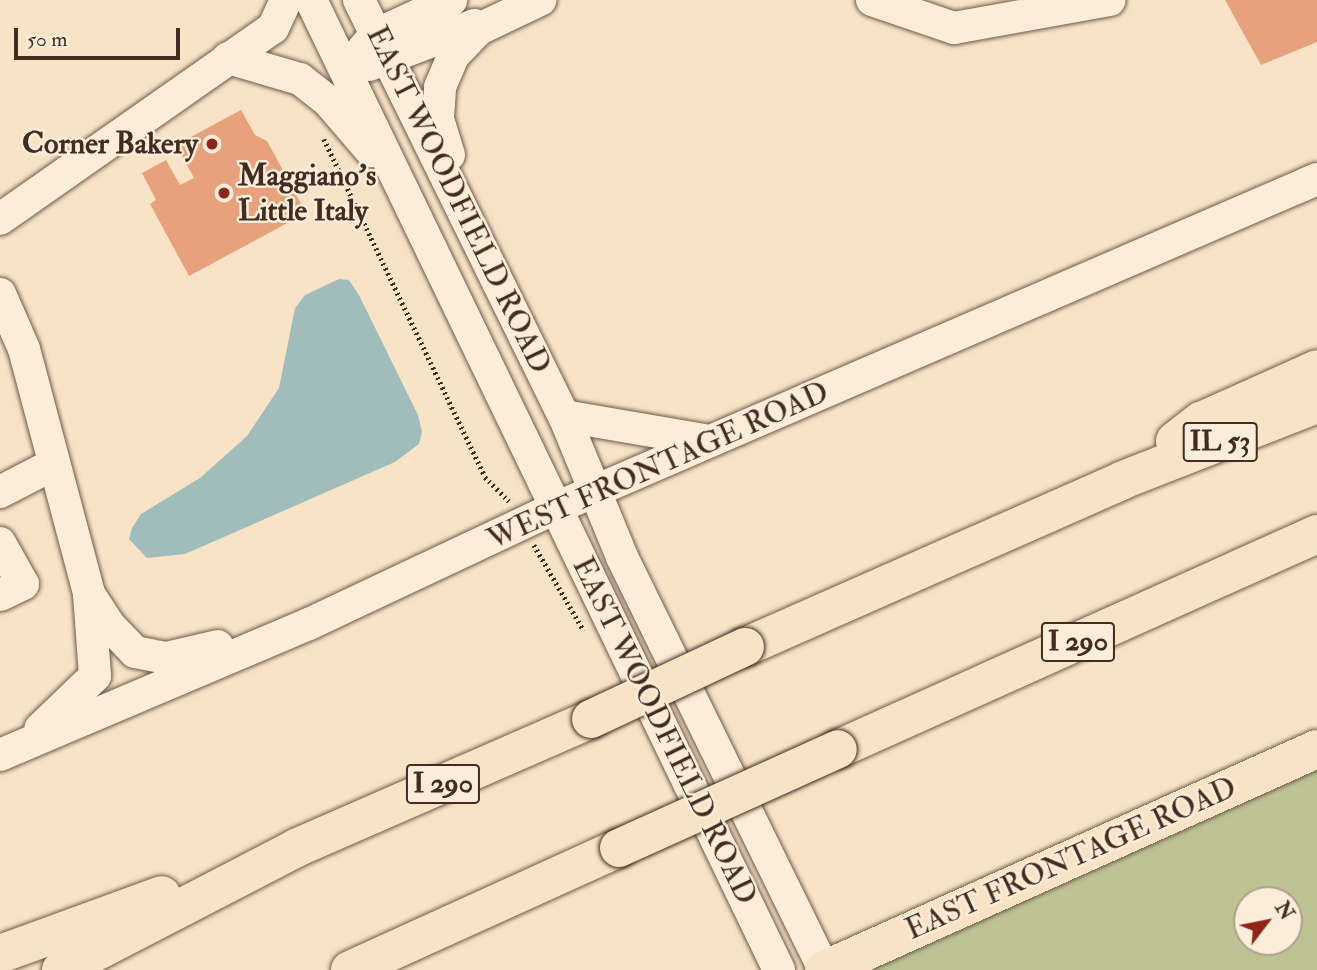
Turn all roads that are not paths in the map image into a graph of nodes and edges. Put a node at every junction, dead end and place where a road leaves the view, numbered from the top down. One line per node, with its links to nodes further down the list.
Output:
1 (286, 0): 9 (street)
2 (311, 0): 10 (street, EAST WOODFIELD ROAD)
3 (359, 0): 8 (street, EAST WOODFIELD ROAD)
4 (451, 0): 8 (street)
5 (539, 0): 8 (street); 14 (street)
6 (873, 0): 7 (street)
7 (1109, 0)
8 (382, 48): 10 (street); 14 (street, EAST WOODFIELD ROAD)
9 (228, 58): 12 (street); 13 (street)
10 (344, 72): 12 (street, EAST WOODFIELD ROAD)
11 (1317, 178): 19 (street, WEST FRONTAGE ROAD)
12 (408, 195): 24 (street, EAST WOODFIELD ROAD)
13 (0, 219)
14 (470, 230): 18 (street, EAST WOODFIELD ROAD)
15 (0, 294): 20 (street)
16 (1317, 369): 21 (main road, I 290)
17 (1317, 404): 21 (main road, IL 53)
18 (564, 416): 19 (street); 23 (street, EAST WOODFIELD ROAD)
19 (710, 441): 23 (street, WEST FRONTAGE ROAD)
20 (54, 464): 22 (street); 28 (street)
21 (1123, 481): 32 (main road, I 290, bridge)
22 (0, 492)
23 (594, 492): 24 (street, WEST FRONTAGE ROAD); 37 (street, EAST WOODFIELD ROAD)
24 (558, 507): 29 (street, WEST FRONTAGE ROAD); 36 (street, EAST WOODFIELD ROAD)
25 (1317, 534): 35 (main road, I 290, bridge)
26 (0, 543): 27 (street)
27 (0, 594)
28 (89, 594): 29 (street); 31 (street)
29 (309, 624): 31 (street, WEST FRONTAGE ROAD)
30 (1317, 749): 37 (main road, EAST FRONTAGE ROAD)
31 (4, 752)
32 (296, 848): 33 (main road); 34 (main road, I 290)
33 (0, 954)
34 (61, 970)
35 (351, 970)
36 (779, 970)
37 (824, 970)

